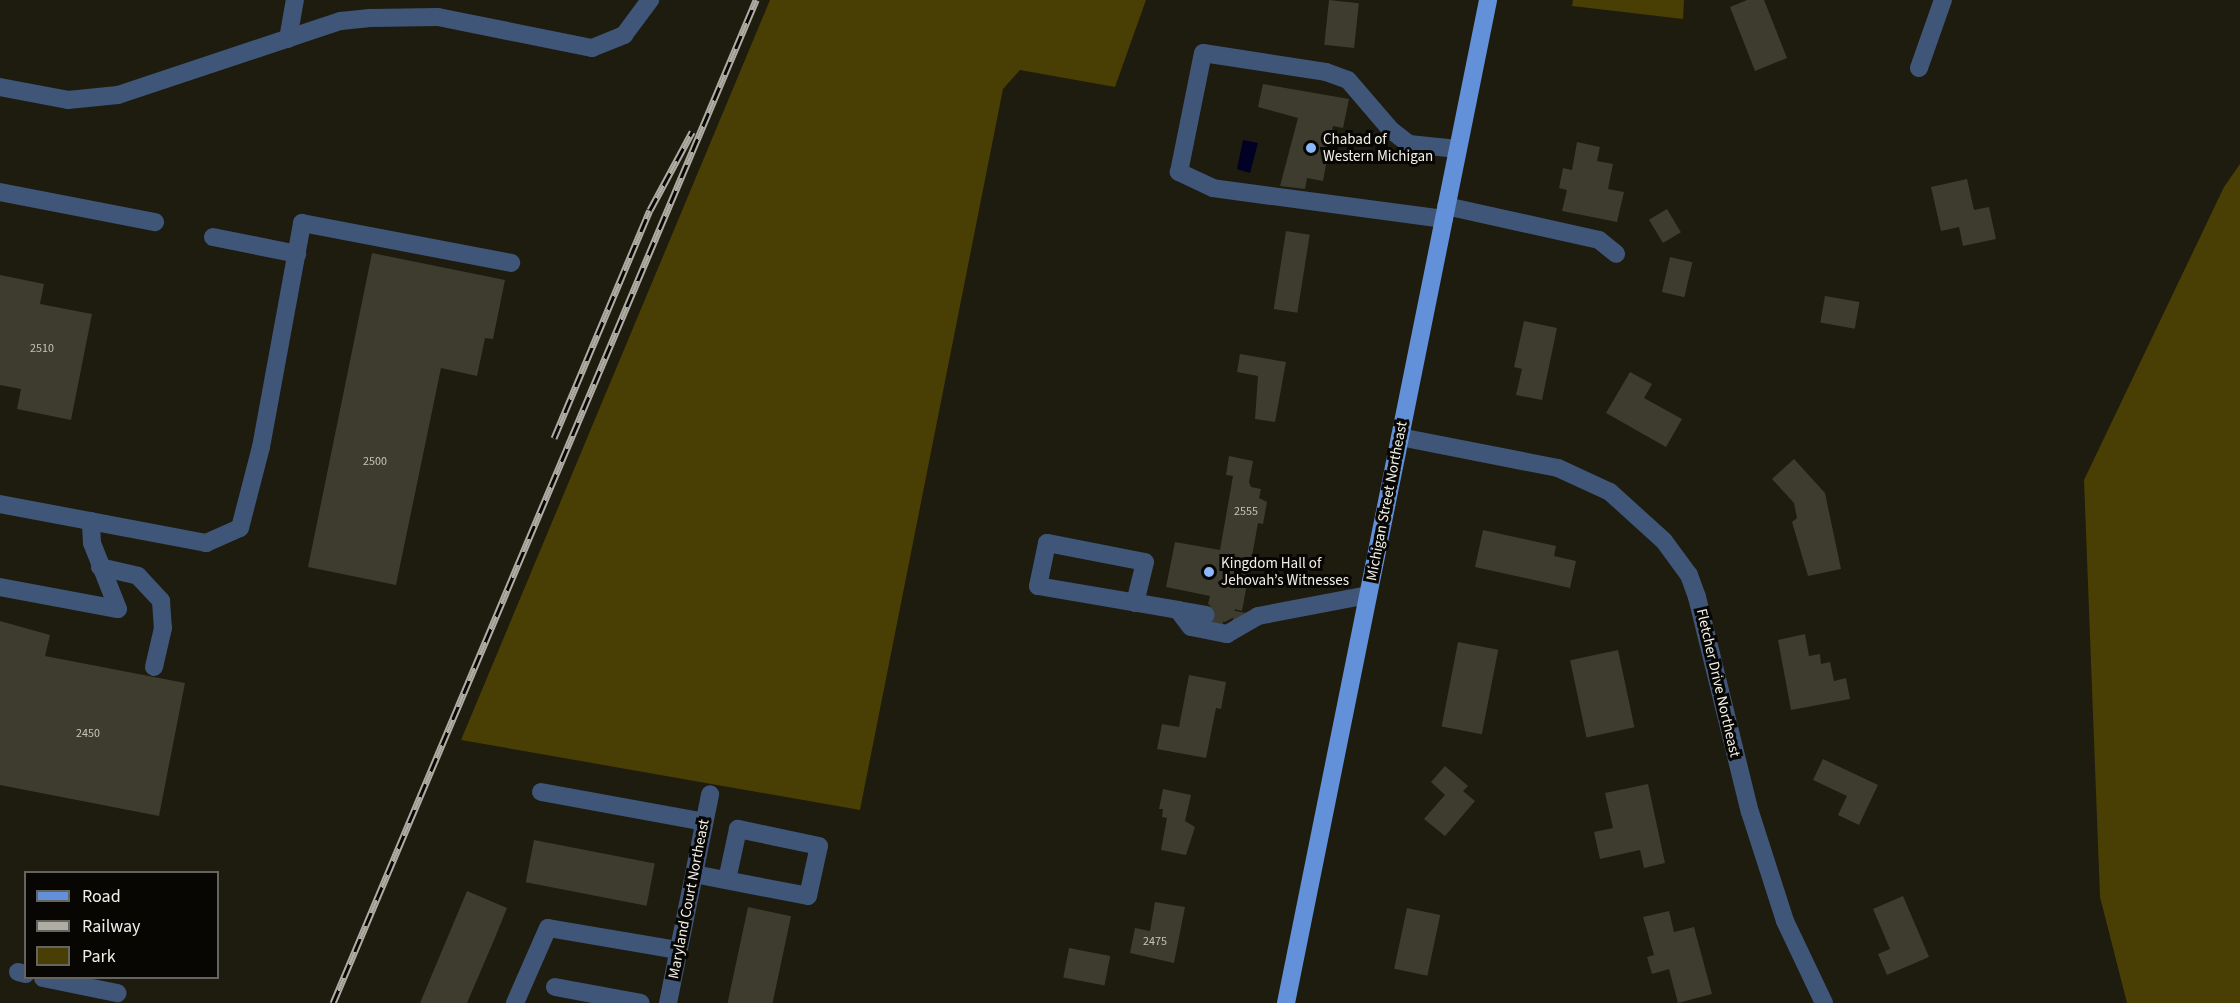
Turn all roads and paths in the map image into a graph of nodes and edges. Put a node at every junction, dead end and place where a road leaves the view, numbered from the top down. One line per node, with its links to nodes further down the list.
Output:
1 (295, 0): 5 (street)
2 (650, 0): 5 (street)
3 (1488, 0): 8 (main road, Michigan Street Northeast)
4 (1943, 0): 6 (street)
5 (288, 39): 7 (street)
6 (1919, 68)
7 (0, 87)
8 (1458, 149): 10 (main road, Michigan Street Northeast); 10 (street)
9 (0, 192): 11 (street)
10 (1445, 212): 14 (street); 16 (main road, Michigan Street Northeast)
11 (155, 222)
12 (213, 237): 13 (street)
13 (297, 254): 15 (street); 18 (street)
14 (1616, 254)
15 (511, 263)
16 (1400, 437): 21 (main road, Michigan Street Northeast); 39 (street, Fletcher Drive Northeast)
17 (0, 504): 18 (street)
18 (91, 521): 19 (street)
19 (100, 567): 20 (street); 25 (street)
20 (0, 587)
21 (1368, 595): 23 (street); 38 (main road, Michigan Street Northeast)
22 (1135, 603): 22 (street); 23 (street)
23 (1178, 610): 24 (street)
24 (1206, 615)
25 (154, 667)
26 (541, 792): 28 (street)
27 (710, 794): 28 (street, Maryland Court Northeast)
28 (704, 822): 29 (street, Maryland Court Northeast)
29 (694, 874): 30 (street); 31 (street, Maryland Court Northeast)
30 (727, 880): 30 (street)
31 (678, 950): 35 (street); 37 (street, Maryland Court Northeast)
32 (49, 979): 34 (street)
33 (555, 987): 36 (street)
34 (115, 991)
35 (515, 1003)
36 (641, 1003)
37 (668, 1003)
38 (1286, 1003)
39 (1824, 1003)

